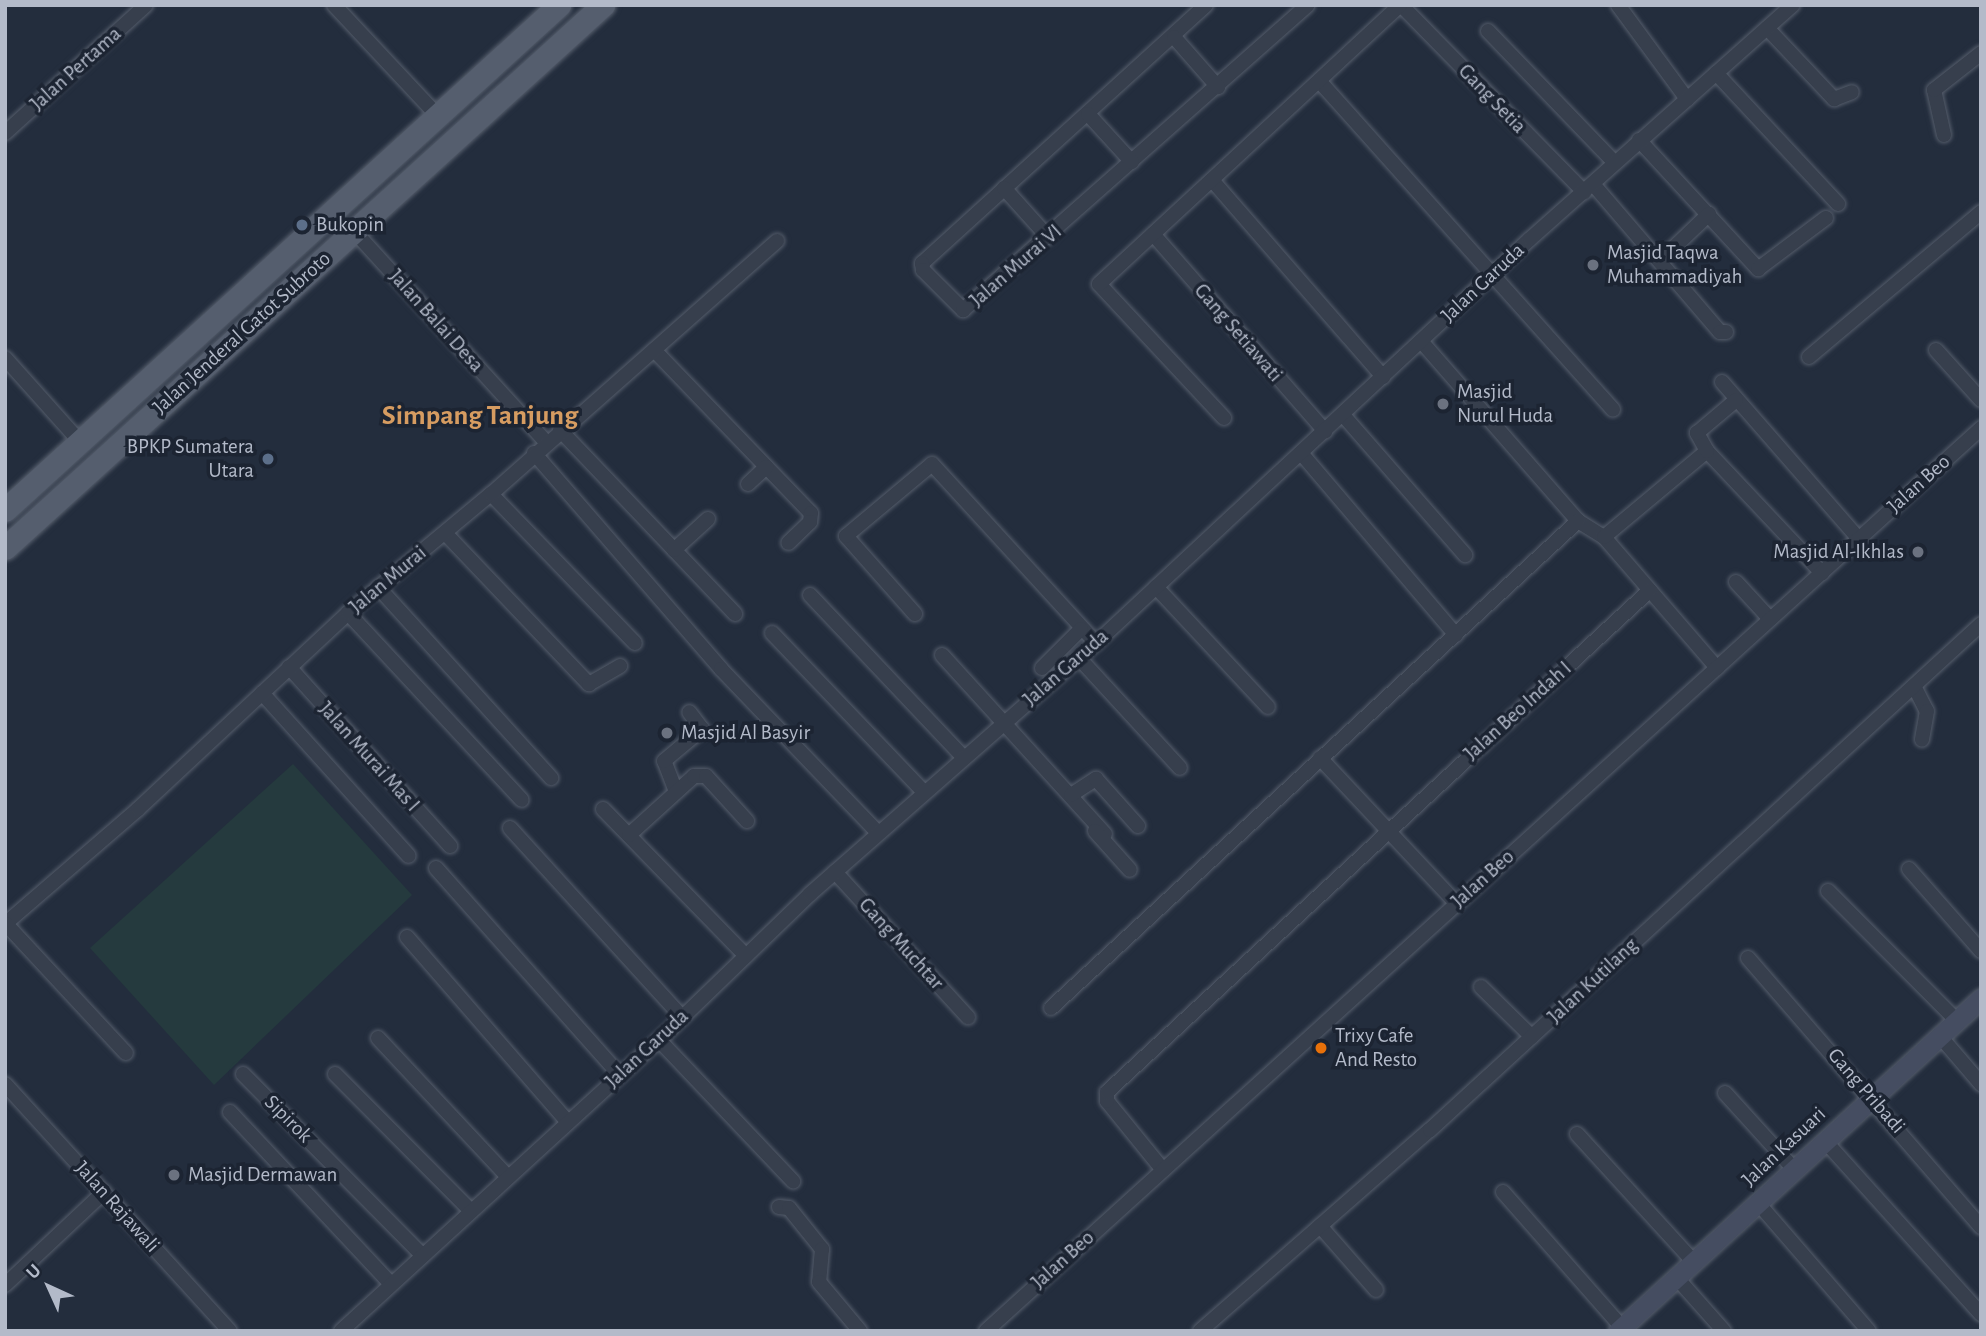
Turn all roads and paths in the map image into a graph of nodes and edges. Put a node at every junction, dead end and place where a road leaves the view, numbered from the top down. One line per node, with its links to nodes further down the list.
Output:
1 (146, 5): 21 (street, Jalan Pertama)
2 (334, 5): 20 (street)
3 (559, 5): 20 (main road, Jalan Jenderal Gatot Subroto)
4 (603, 5): 33 (main road, Jalan Jenderal Gatot Subroto)
5 (1206, 5): 12 (street, Jalan Murai VI)
6 (1307, 5): 16 (street, Jalan Murai VI)
7 (1400, 5): 26 (street); 28 (street, Gang Setia)
8 (1618, 5): 18 (street)
9 (1793, 5): 10 (street, Jalan Garuda)
10 (1767, 28): 14 (street, Jalan Garuda); 17 (street)
11 (1488, 31): 25 (street)
12 (1174, 37): 16 (street); 19 (street, Jalan Murai VI)
13 (1981, 53): 22 (street)
14 (1716, 73): 18 (street, Jalan Garuda); 29 (street)
15 (1321, 83): 38 (street)
16 (1218, 87): 24 (street, Jalan Murai VI)
17 (1852, 92)
18 (1687, 99): 23 (street, Jalan Garuda)
19 (1088, 114): 24 (street); 27 (street, Jalan Murai VI)
20 (438, 116): 55 (main road, Jalan Jenderal Gatot Subroto)
21 (5, 134)
22 (1944, 135)
23 (1639, 141): 25 (street, Jalan Garuda); 31 (street)
24 (1132, 162): 35 (street, Jalan Murai VI)
25 (1615, 163): 28 (street, Jalan Garuda)
26 (1212, 180): 34 (street); 45 (street)
27 (1004, 188): 35 (street); 35 (street, Jalan Murai VI)
28 (1588, 188): 38 (street, Jalan Garuda); 39 (street, Gang Setia)
29 (1838, 204)
30 (1981, 212): 43 (street)
31 (1709, 214): 32 (street); 37 (street)
32 (1826, 218)
33 (354, 231): 56 (street, Jalan Balai Desa); 57 (main road, Jalan Jenderal Gatot Subroto)
34 (1153, 234): 51 (street); 54 (street, Gang Setiawati)
35 (1048, 236)
36 (776, 241): 41 (street, Jalan Murai)
37 (1665, 256)
38 (1494, 273): 40 (street, Jalan Garuda); 49 (street)
39 (1726, 332)
40 (1421, 341): 45 (street, Jalan Garuda); 66 (street)
41 (654, 350): 53 (street, Jalan Murai); 61 (street)
42 (1936, 350): 48 (street)
43 (1809, 357)
44 (5, 358): 55 (street)
45 (1383, 377): 50 (street, Jalan Garuda)
46 (1722, 382): 47 (street)
47 (1736, 400): 58 (street); 69 (street)
48 (1981, 400)
49 (1613, 410)
50 (1343, 415): 54 (street, Jalan Garuda); 73 (street)
51 (1224, 418)
52 (1981, 428): 69 (street, Jalan Beo)
53 (560, 430): 56 (street, Jalan Murai); 72 (street)
54 (1325, 431): 60 (street, Jalan Garuda)
55 (87, 436): 57 (main road); 64 (main road, Jalan Jenderal Gatot Subroto)
56 (546, 442): 59 (street, Jalan Murai)
57 (113, 450): 71 (main road, Jalan Jenderal Gatot Subroto)
58 (1707, 450): 68 (street); 74 (street)
59 (534, 453): 63 (street, Jalan Murai); 115 (street)
60 (1301, 453): 77 (street, Jalan Garuda); 87 (street)
61 (766, 467): 62 (street); 70 (street)
62 (748, 484)
63 (491, 494): 67 (street, Jalan Murai); 88 (street)
64 (5, 510)
65 (708, 519): 72 (street)
66 (1578, 521): 68 (street); 87 (street)
67 (445, 533): 76 (street, Jalan Murai); 92 (street)
68 (1604, 537): 78 (street)
69 (1859, 540): 74 (street, Jalan Beo)
70 (788, 542)
71 (5, 548)
72 (674, 550): 81 (street)
73 (1465, 555)
74 (1822, 573): 83 (street, Jalan Beo)
75 (1736, 582): 83 (street)
76 (378, 587): 80 (street, Jalan Murai); 105 (street)
77 (1156, 587): 89 (street, Jalan Garuda); 98 (street)
78 (1650, 590): 95 (street); 114 (street, Jalan Beo Indah I)
79 (810, 595): 102 (street)
80 (348, 613): 93 (street, Jalan Murai); 109 (street)
81 (735, 614)
82 (915, 614): 85 (street)
83 (1770, 619): 95 (street, Jalan Beo)
84 (1981, 624): 96 (street, Jalan Kutilang)
85 (1081, 629): 89 (street); 94 (street)
86 (772, 633): 107 (street)
87 (1456, 635): 103 (street)
88 (635, 643)
89 (1096, 643): 91 (street, Jalan Garuda)
90 (942, 656): 100 (street)
91 (1079, 658): 100 (street, Jalan Garuda); 104 (street)
92 (620, 666)
93 (289, 667): 97 (street, Jalan Murai); 118 (street, Jalan Murai Mas I)
94 (1042, 668)
95 (1717, 668): 125 (street, Jalan Beo)
96 (1914, 686): 101 (street); 138 (street, Jalan Kutilang)
97 (262, 693): 119 (street); 126 (street, Jalan Murai)
98 (1268, 707)
99 (689, 712): 106 (street)
100 (1002, 724): 102 (street, Jalan Garuda); 108 (street); 122 (street)
101 (1922, 740)
102 (964, 758): 107 (street, Jalan Garuda)
103 (1320, 758): 114 (street); 133 (street)
104 (1180, 768)
105 (551, 778)
106 (675, 789): 111 (street); 117 (street)
107 (924, 792): 115 (street, Jalan Garuda)
108 (1071, 795): 112 (street); 116 (street)
109 (522, 800)
110 (603, 809): 117 (street)
111 (747, 821)
112 (1138, 826)
113 (510, 828): 134 (street)
114 (1387, 831): 125 (street); 154 (street, Jalan Beo Indah I)
115 (878, 833): 123 (street, Jalan Garuda)
116 (1105, 834)
117 (629, 835): 129 (street)
118 (450, 846)
119 (409, 856)
120 (436, 868): 144 (street)
121 (1909, 869): 128 (street)
122 (1130, 870)
123 (835, 872): 129 (street, Jalan Garuda); 135 (street, Gang Muchtar)
124 (1828, 891): 136 (street)
125 (1456, 903): 154 (street, Jalan Beo)
126 (5, 924): 141 (street)
127 (407, 937): 150 (street)
128 (1981, 951)
129 (746, 956): 134 (street, Jalan Garuda)
130 (1748, 958): 148 (street, Gang Pribadi)
131 (1481, 987): 138 (street)
132 (1981, 998): 136 (street, Jalan Kasuari)
133 (1051, 1008)
134 (682, 1017): 140 (street, Jalan Garuda)
135 (968, 1017)
136 (1956, 1020): 137 (street, Jalan Kasuari)
137 (1939, 1035): 146 (street); 148 (street, Jalan Kasuari)
138 (1532, 1037): 162 (street, Jalan Kutilang)
139 (378, 1038): 155 (street)
140 (659, 1040): 144 (street, Jalan Garuda); 156 (street)
141 (126, 1053)
142 (243, 1074): 164 (street, Sipirok)
143 (335, 1074): 161 (street)
144 (620, 1075): 150 (street, Jalan Garuda)
145 (5, 1084): 157 (street, Jalan Rajawali)
146 (1981, 1084)
147 (1725, 1093): 153 (street)
148 (1871, 1096): 152 (street, Jalan Kasuari); 163 (street, Gang Pribadi)
149 (229, 1112): 167 (street)
150 (568, 1122): 155 (street, Jalan Garuda)
151 (1577, 1133): 165 (street)
152 (1825, 1140): 153 (street, Jalan Kasuari); 170 (street)
153 (1794, 1169): 159 (street, Jalan Kasuari)
154 (1163, 1170): 175 (street, Jalan Beo)
155 (506, 1175): 161 (street, Jalan Garuda)
156 (793, 1181)
157 (104, 1192): 168 (street); 172 (street, Jalan Rajawali)
158 (1503, 1192): 171 (street)
159 (1758, 1203): 165 (street, Jalan Kasuari); 178 (street)
160 (779, 1207): 174 (street)
161 (470, 1210): 164 (street, Jalan Garuda)
162 (1320, 1226): 169 (street); 176 (street, Jalan Kutilang)
163 (1981, 1227)
164 (421, 1254): 167 (street, Jalan Garuda)
165 (1693, 1261): 166 (street, Jalan Kasuari)
166 (1676, 1277): 171 (street, Jalan Kasuari); 177 (street)
167 (390, 1283): 173 (street, Jalan Garuda)
168 (5, 1285)
169 (1376, 1290)
170 (1981, 1314)
171 (1622, 1330)
172 (230, 1331)
173 (341, 1331)
174 (860, 1331)
175 (986, 1331)
176 (1200, 1331)
177 (1724, 1331)
178 (1869, 1331)

